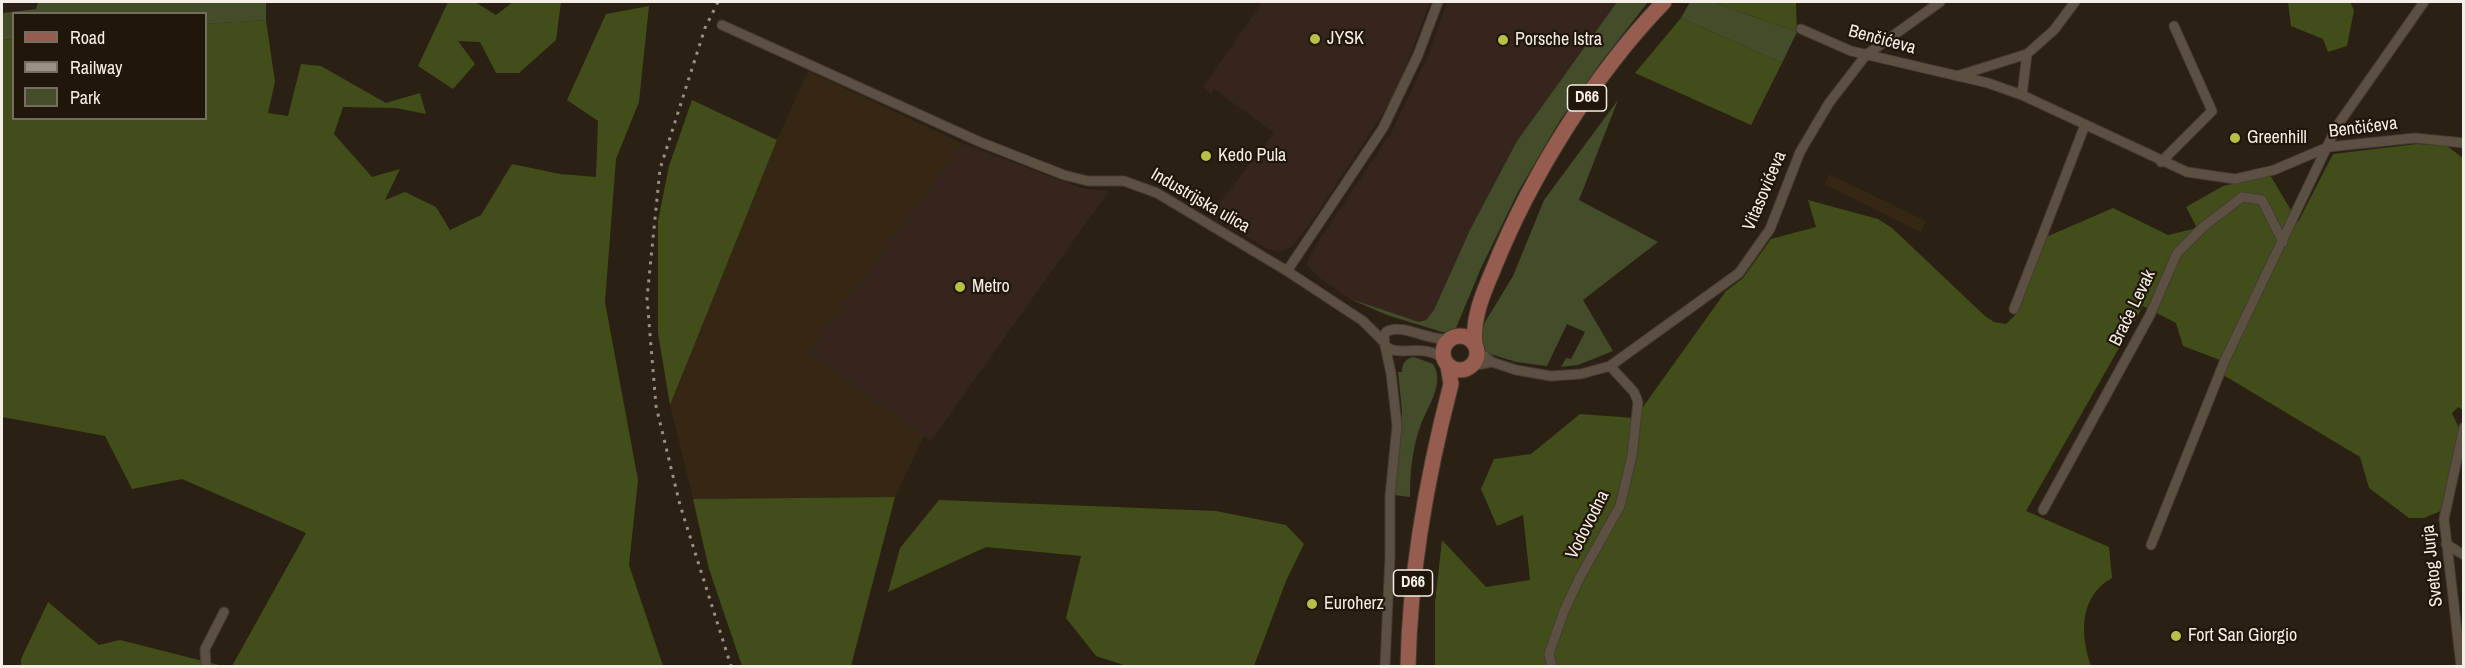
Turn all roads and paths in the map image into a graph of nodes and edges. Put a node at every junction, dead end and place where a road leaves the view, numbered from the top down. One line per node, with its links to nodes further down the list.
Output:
1 (1438, 2): 20 (street)
2 (1664, 2): 21 (main road, D66)
3 (1940, 2): 10 (street, Vitasovićeva)
4 (2074, 2): 9 (street)
5 (2424, 2): 15 (street)
6 (723, 25): 20 (street, Industrijska ulica)
7 (2174, 26): 16 (street)
8 (1801, 29): 10 (street, Benčićeva)
9 (2027, 54): 11 (street); 12 (street)
10 (1866, 55): 11 (street, Benčićeva); 31 (street, Vitasovićeva)
11 (1957, 76): 12 (street, Benčićeva)
12 (2022, 95): 13 (street, Benčićeva)
13 (2085, 125): 16 (street, Benčićeva); 22 (street)
14 (2463, 142): 15 (street, Benčićeva)
15 (2328, 147): 17 (street, Benčićeva); 19 (street)
16 (2161, 162): 17 (street, Benčićeva)
17 (2235, 179): 18 (street)
18 (2242, 197): 19 (street); 36 (street, Braće Levak)
19 (2283, 242): 38 (street)
20 (1287, 271): 23 (street, Industrijska ulica)
21 (1483, 294): 25 (main road, D66); 27 (main road, D66)
22 (2014, 309)
23 (1363, 321): 24 (street, Industrijska ulica); 26 (street, Industrijska ulica)
24 (1395, 328): 25 (street, Industrijska ulica); 26 (street)
25 (1453, 338): 27 (main road); 29 (main road, D66)
26 (1384, 344): 28 (street); 33 (street)
27 (1475, 347): 30 (street, Vitasovićeva); 32 (main road, D66)
28 (1398, 351): 29 (street); 33 (street)
29 (1446, 362): 32 (main road); 34 (main road, D66)
30 (1492, 362): 31 (street, Vitasovićeva); 32 (street, Vitasovićeva)
31 (1610, 366): 44 (street, Vodovodna)
32 (1468, 367): 34 (main road, D66)
33 (1391, 373): 42 (street)
34 (1451, 384): 43 (main road, D66)
35 (2463, 427): 37 (street, Svetog Jurja)
36 (2043, 510)
37 (2446, 544): 39 (street); 45 (street, Svetog Jurja)
38 (2151, 545)
39 (2463, 555)
40 (224, 612): 41 (street)
41 (206, 666)
42 (1385, 666)
43 (1408, 666)
44 (1552, 666)
45 (2461, 666)

